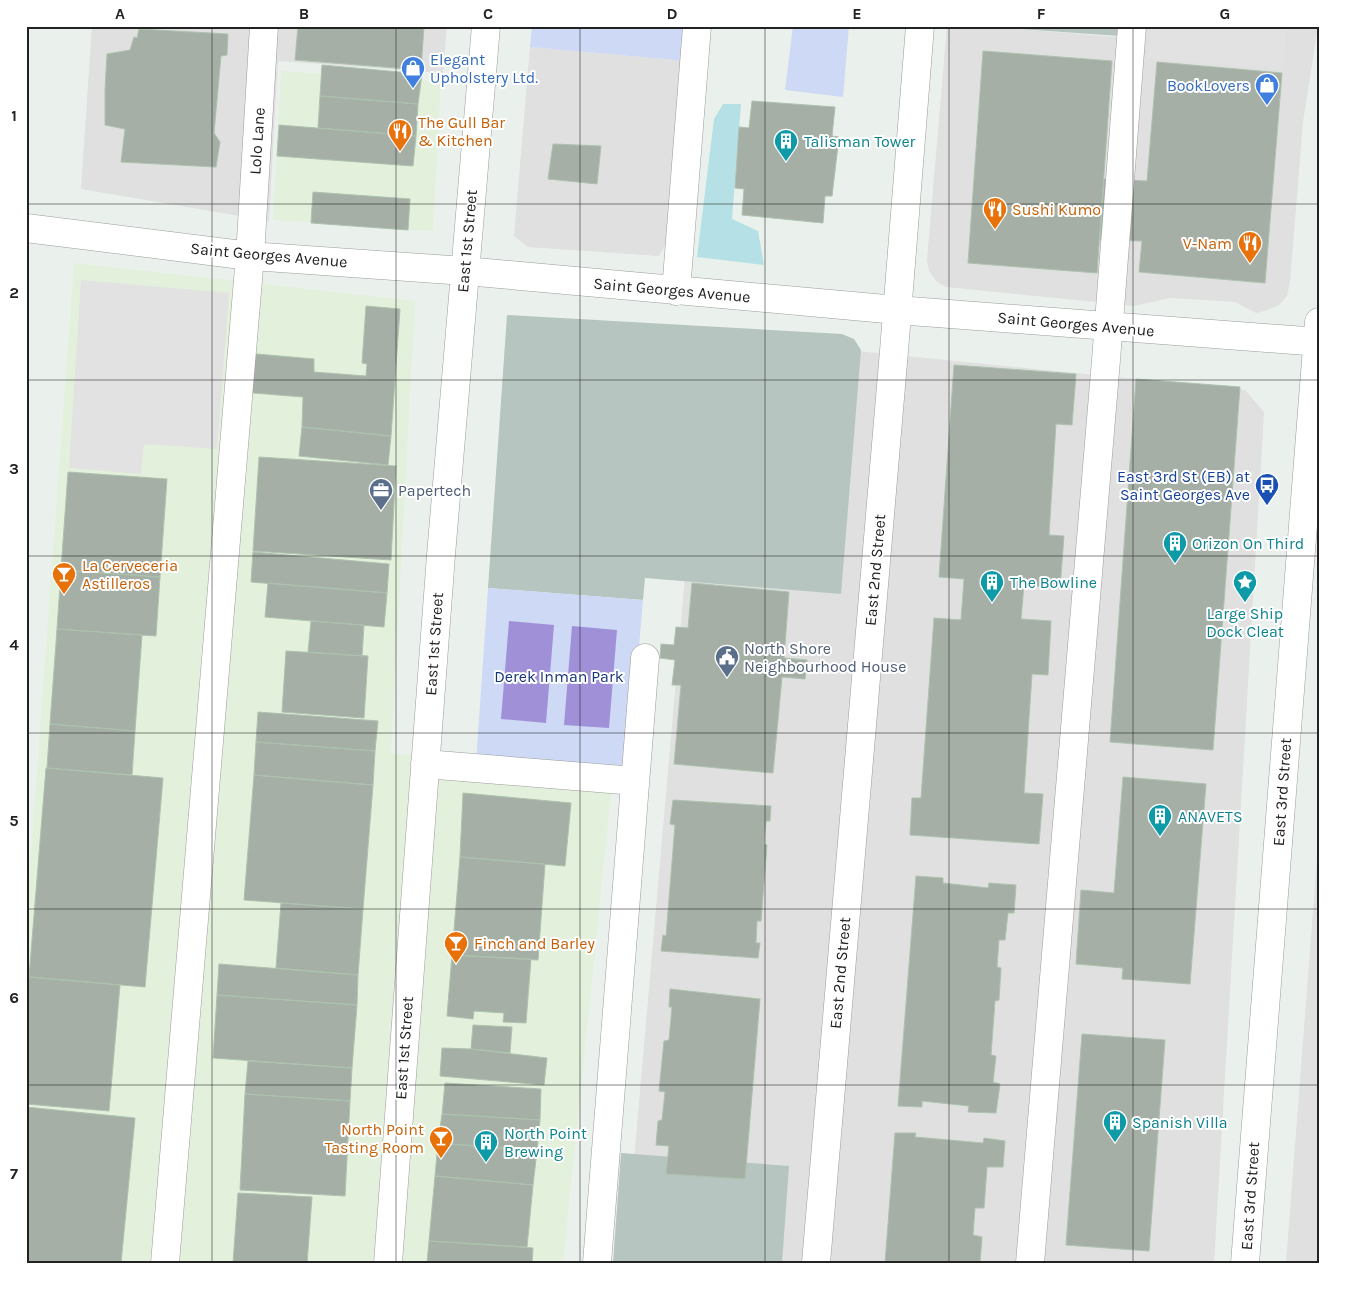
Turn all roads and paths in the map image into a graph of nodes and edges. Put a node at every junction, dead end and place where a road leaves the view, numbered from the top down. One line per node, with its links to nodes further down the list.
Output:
1 (264, 26): 7 (street, Lolo Lane)
2 (486, 26): 8 (street, East 1st Street)
3 (697, 26): 9 (street)
4 (920, 26): 10 (street, East 2nd Street)
5 (1132, 26): 11 (street)
6 (26, 228): 7 (street, Saint Georges Avenue)
7 (250, 256): 8 (street, Saint Georges Avenue); 16 (street, Lolo Lane)
8 (464, 271): 9 (street, Saint Georges Avenue); 14 (street, East 1st Street)
9 (676, 291): 10 (street, Saint Georges Avenue)
10 (897, 310): 11 (street, Saint Georges Avenue); 19 (street, East 2nd Street)
11 (1108, 327): 12 (street, Saint Georges Avenue); 20 (street)
12 (1318, 335): 21 (street, East 3rd Street)
13 (645, 658): 15 (street)
14 (425, 764): 15 (street); 17 (street, East 1st Street)
15 (635, 781): 18 (street)
16 (165, 1263)
17 (388, 1263)
18 (597, 1263)
19 (816, 1263)
20 (1030, 1263)
21 (1245, 1263)

